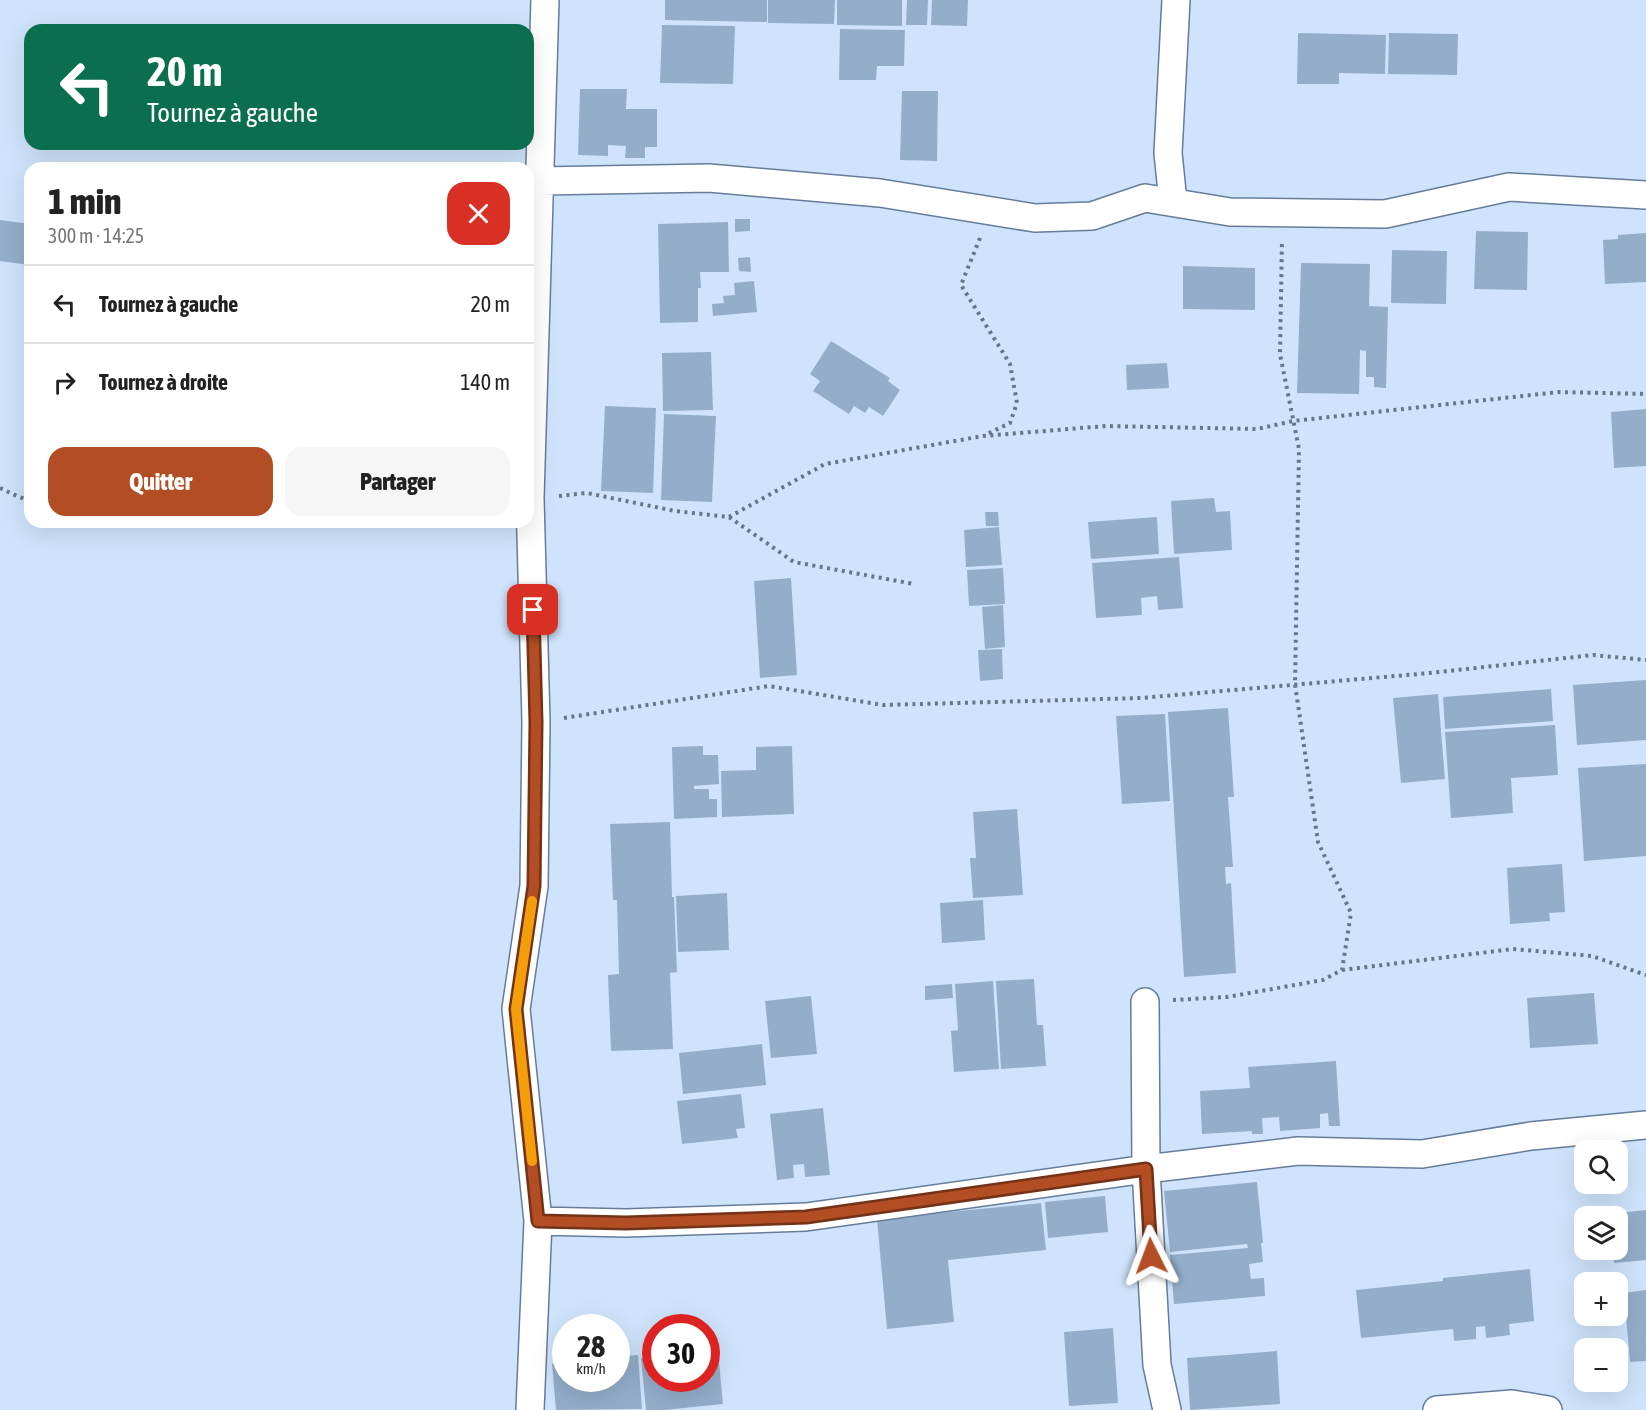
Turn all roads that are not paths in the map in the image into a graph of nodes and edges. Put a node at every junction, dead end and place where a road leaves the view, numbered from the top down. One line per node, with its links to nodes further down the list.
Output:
1 (545, 0): 3 (street)
2 (1176, 0): 5 (street)
3 (540, 181): 5 (street); 6 (street)
4 (1646, 195): 5 (street)
5 (1173, 202)
6 (534, 371)
7 (531, 528): 11 (street)
8 (1145, 1002): 10 (street)
9 (1646, 1125): 10 (street)
10 (1146, 1169): 11 (street); 13 (street)
11 (538, 1221): 12 (street)
12 (530, 1410)
13 (1167, 1410)
14 (1437, 1410): 15 (street)
15 (1548, 1410)

